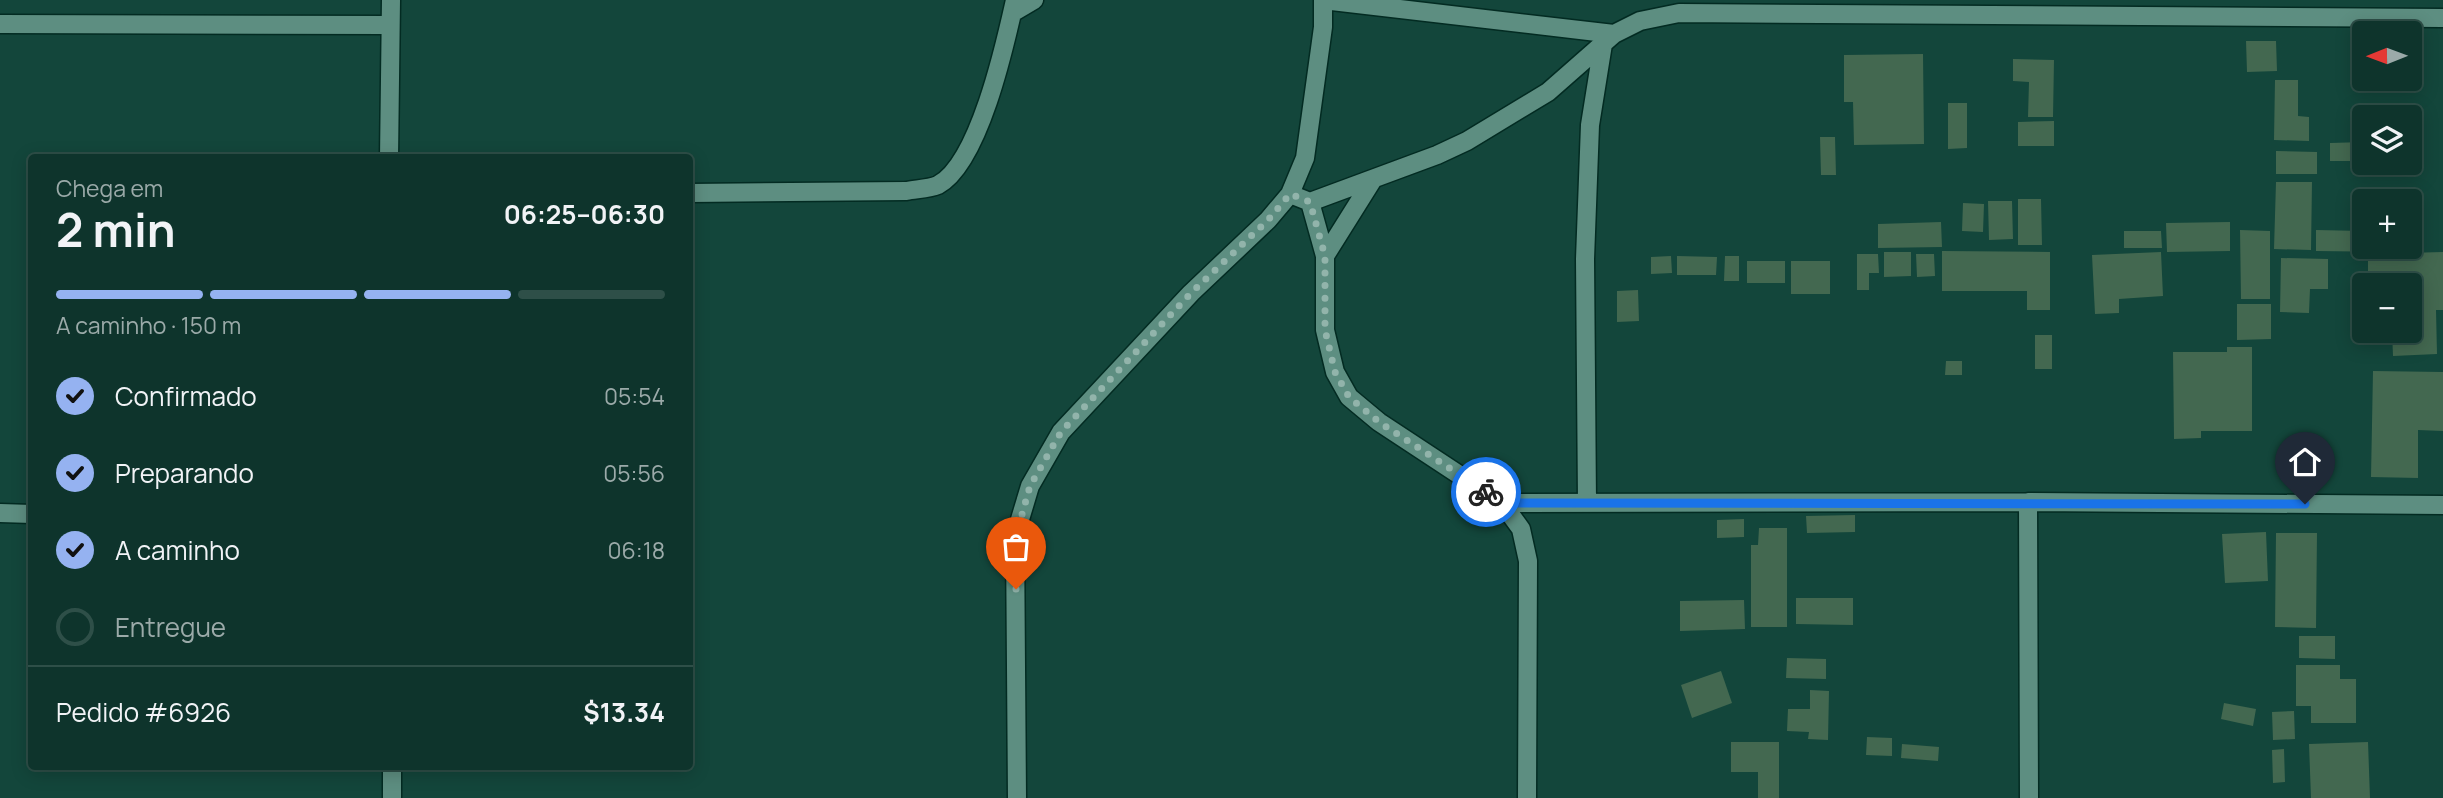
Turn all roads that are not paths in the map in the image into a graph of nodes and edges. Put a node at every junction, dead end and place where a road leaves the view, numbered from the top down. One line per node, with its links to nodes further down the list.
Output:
1 (391, 0): 7 (street)
2 (1034, 0): 3 (street)
3 (1014, 6): 11 (street)
4 (2305, 8): 5 (street); 8 (street)
5 (2443, 18)
6 (0, 24): 7 (street)
7 (390, 25): 9 (street)
8 (1608, 39): 10 (street); 12 (street); 17 (street)
9 (389, 154)
10 (1372, 181): 13 (street); 14 (street)
11 (693, 193)
12 (1290, 194): 13 (street); 23 (street)
13 (1310, 202): 14 (street)
14 (1325, 256): 16 (street)
15 (2028, 502): 17 (street); 18 (street); 25 (street)
16 (1502, 503): 17 (street); 24 (street)
17 (1587, 503)
18 (2443, 505)
19 (0, 513): 20 (street)
20 (28, 514)
21 (392, 770): 22 (street)
22 (392, 798)
23 (1017, 798)
24 (1527, 798)
25 (2029, 798)

